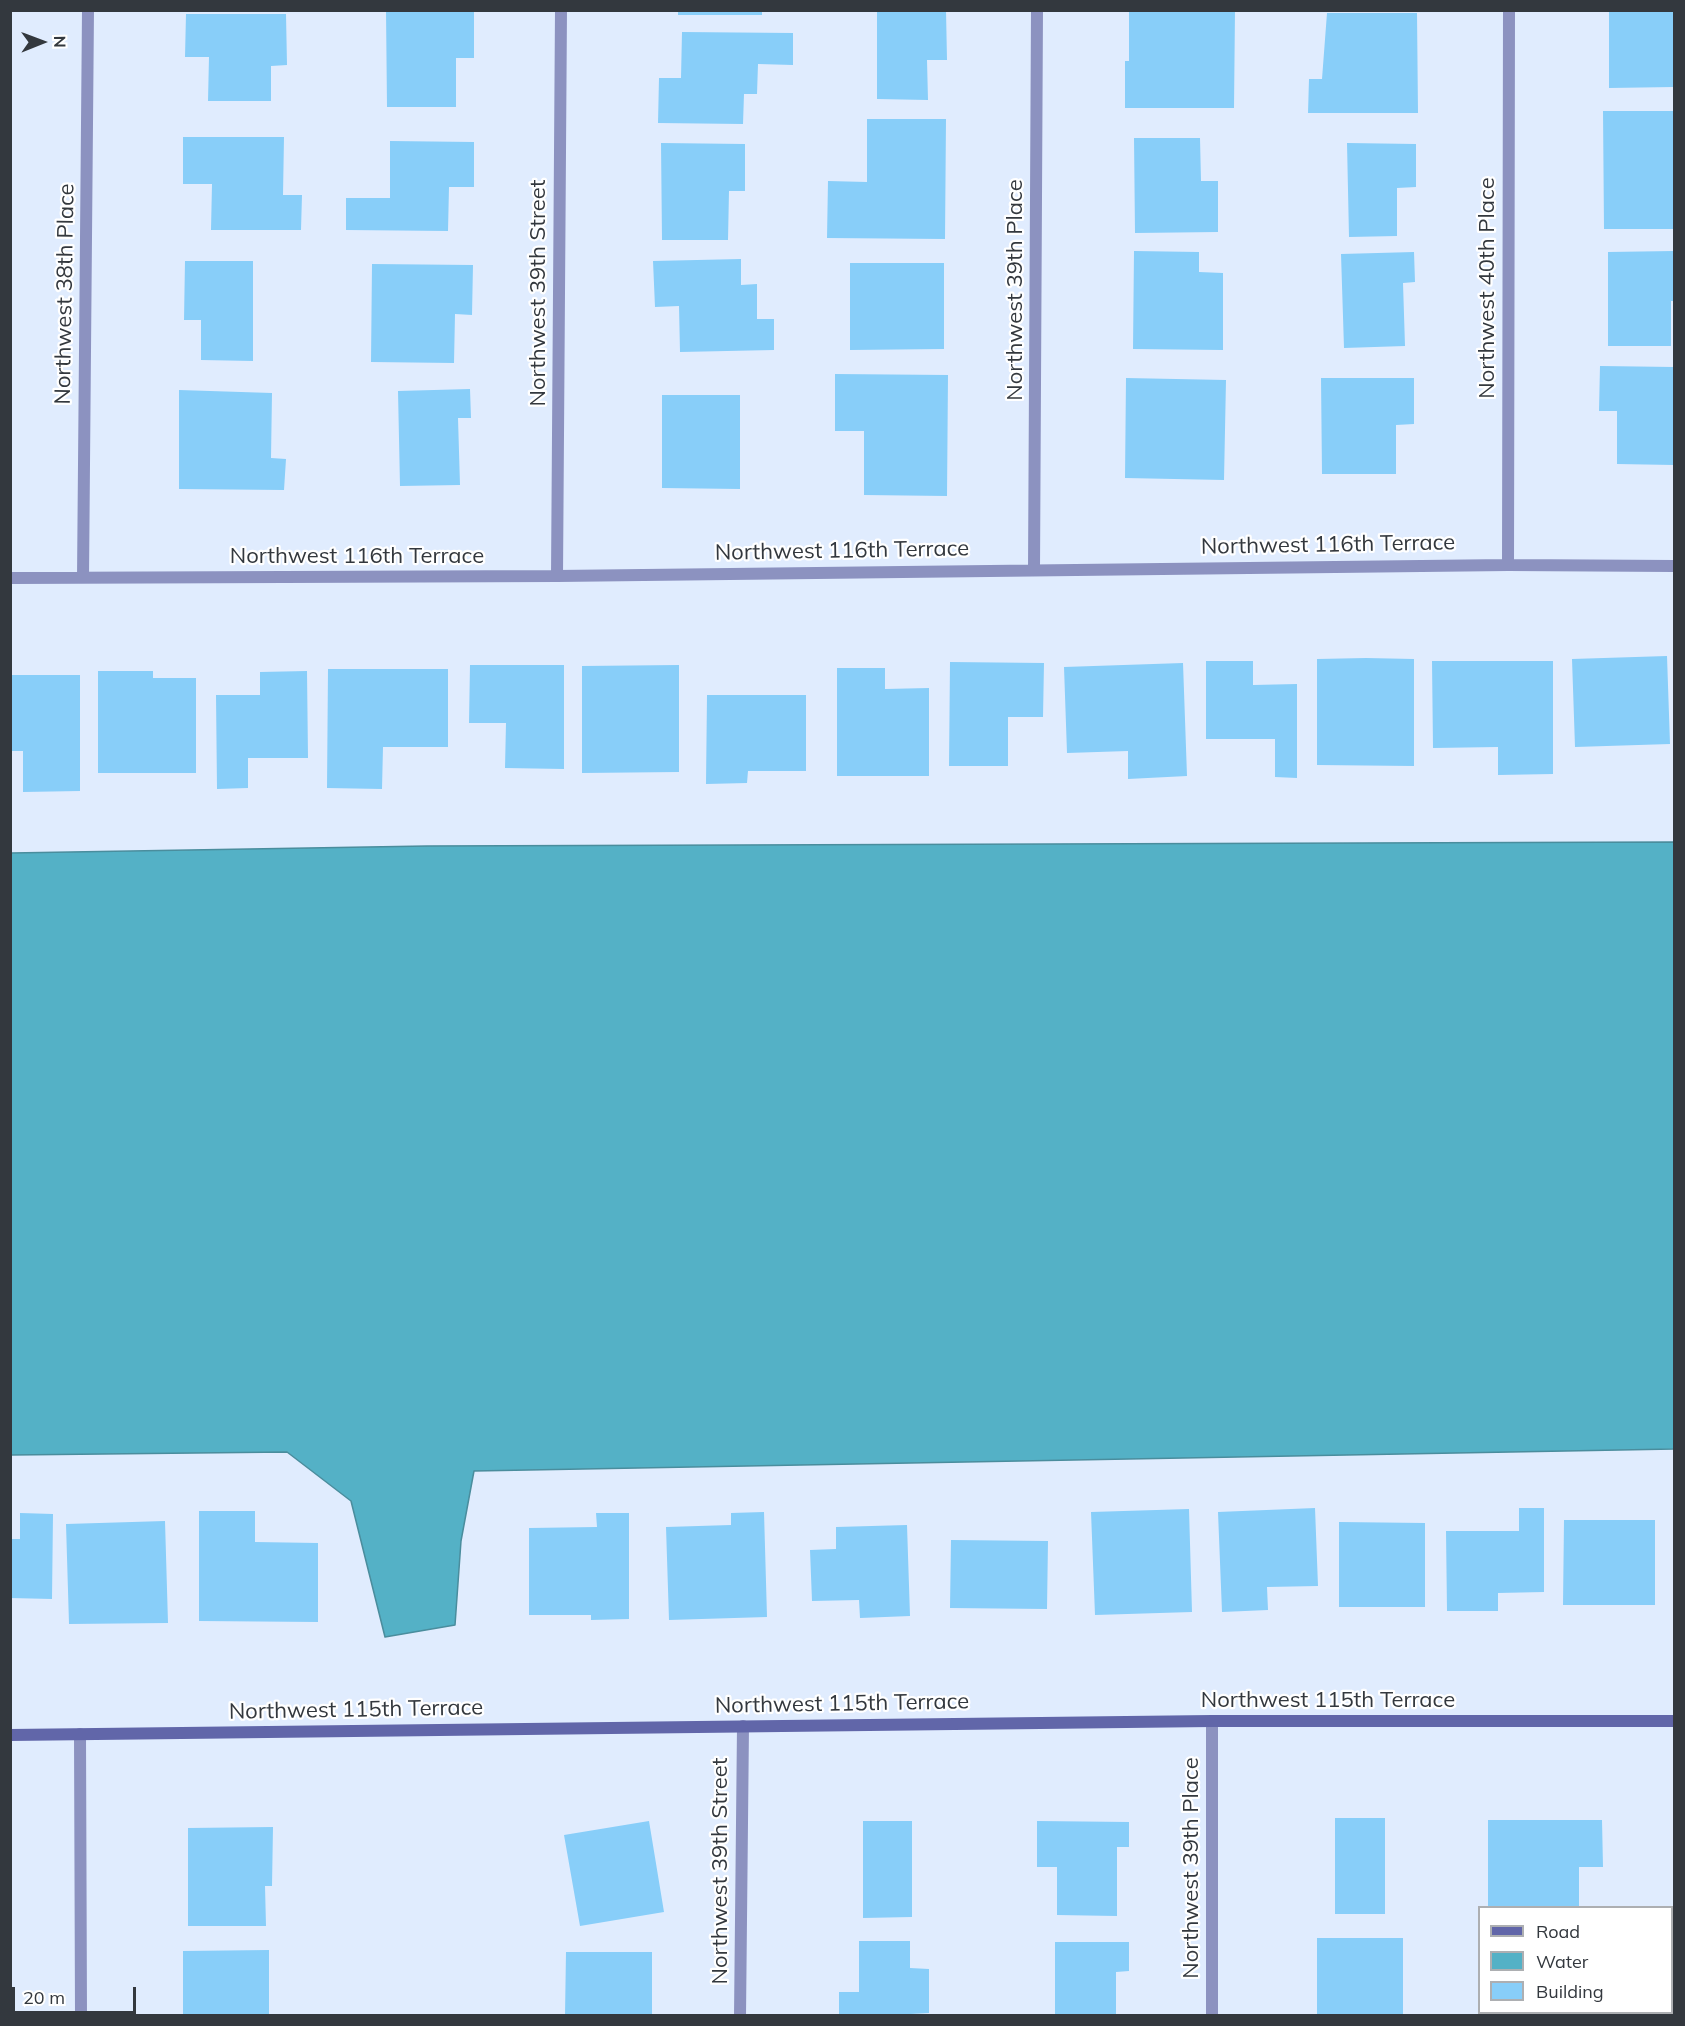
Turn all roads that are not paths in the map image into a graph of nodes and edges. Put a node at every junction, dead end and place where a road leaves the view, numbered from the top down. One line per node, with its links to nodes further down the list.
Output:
1 (88, 10): 9 (street, Northwest 38th Place)
2 (561, 10): 8 (street, Northwest 39th Street)
3 (1037, 10): 7 (street, Northwest 39th Place)
4 (1509, 10): 5 (street, Northwest 40th Place)
5 (1508, 565): 6 (street, Northwest 116th Terrace); 7 (street, Northwest 116th Terrace)
6 (1674, 566)
7 (1034, 569): 8 (street, Northwest 116th Terrace)
8 (557, 576): 9 (street, Northwest 116th Terrace)
9 (83, 577): 10 (street, Northwest 116th Terrace)
10 (10, 578)
11 (1212, 1721): 12 (street, Northwest 115th Terrace); 13 (street, Northwest 115th Terrace); 18 (street, Northwest 39th Place)
12 (1674, 1721)
13 (742, 1726): 14 (street, Northwest 115th Terrace); 17 (street, Northwest 39th Street)
14 (80, 1734): 15 (street, Northwest 115th Terrace); 16 (street)
15 (10, 1735)
16 (81, 2016)
17 (740, 2016)
18 (1212, 2016)

